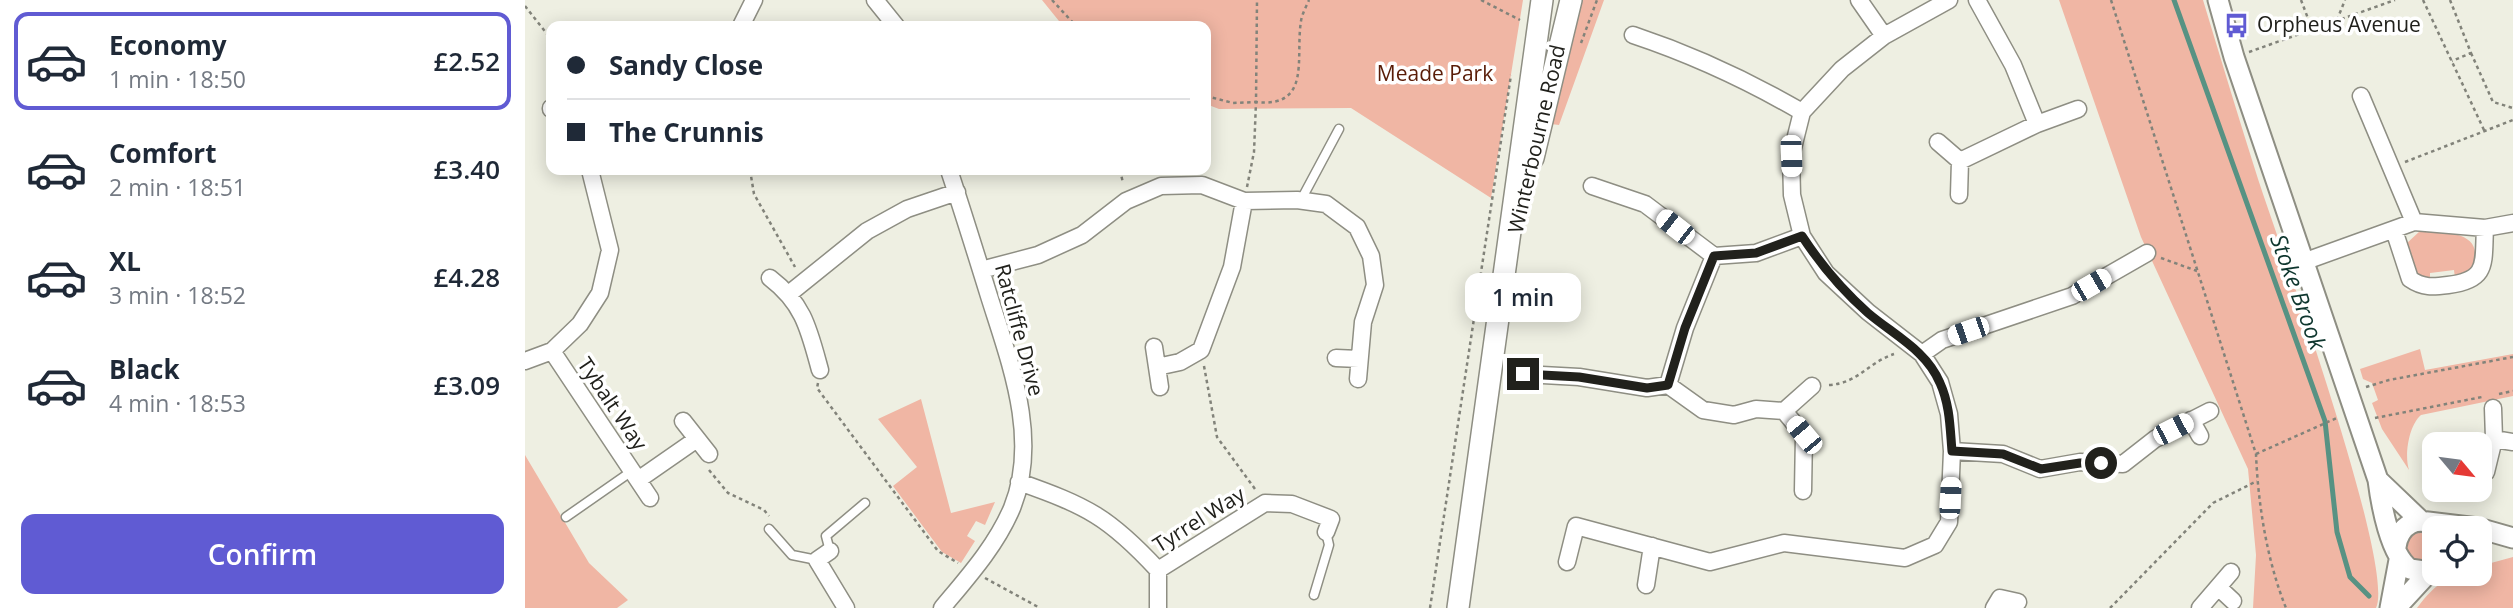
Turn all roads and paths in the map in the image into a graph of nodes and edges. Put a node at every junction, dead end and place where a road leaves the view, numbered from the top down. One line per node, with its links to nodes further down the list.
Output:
1 (754, 0): 22 (street)
2 (875, 0): 23 (street)
3 (1052, 0): 24 (path)
4 (1257, 0): 35 (path)
5 (1309, 0): 35 (path)
6 (1481, 0): 20 (path)
7 (1542, 0): 65 (main road, Winterbourne Road)
8 (1570, 0): 65 (main road, Winterbourne Road)
9 (1859, 0): 28 (street)
10 (1949, 0): 28 (street)
11 (1977, 0): 40 (street)
12 (2111, 0): 63 (path)
13 (2218, 0): 30 (street)
14 (2301, 0): 25 (path)
15 (2345, 0): 21 (path)
16 (2395, 0): 21 (path)
17 (2423, 0): 31 (path)
18 (2450, 0): 29 (path)
19 (525, 6): 26 (path)
20 (1522, 10)
21 (2337, 20): 25 (path)
22 (744, 21)
23 (892, 21)
24 (1071, 21)
25 (2312, 29): 30 (path)
26 (546, 33)
27 (1633, 35): 38 (street)
28 (1884, 36): 38 (street)
29 (2471, 52): 31 (path); 36 (path)
30 (2234, 57): 61 (street)
31 (2452, 61): 42 (path)
32 (1511, 75): 132 (path)
33 (2361, 96): 45 (street)
34 (1211, 97): 35 (path)
35 (1256, 102): 53 (path)
36 (2513, 108)
37 (2078, 109): 40 (street)
38 (1802, 112): 58 (street)
39 (2513, 120): 42 (path)
40 (2037, 124): 44 (street)
41 (1339, 129): 52 (lane)
42 (2484, 130): 45 (path)
43 (1938, 142): 44 (street)
44 (1960, 161): 51 (street)
45 (2392, 167): 54 (street)
46 (591, 175): 71 (street)
47 (751, 175): 66 (path)
48 (951, 175): 50 (street, Ratcliffe Drive)
49 (1592, 186): 60 (street)
50 (957, 192): 62 (street, Ratcliffe Drive); 66 (street)
51 (1959, 195)
52 (1301, 200): 53 (street); 74 (street)
53 (1244, 201): 62 (street); 69 (street)
54 (2414, 222): 56 (street); 57 (street)
55 (2513, 223): 56 (street)
56 (2485, 228): 57 (street)
57 (2394, 230): 61 (street)
58 (1802, 236): 60 (street); 70 (street)
59 (2147, 253): 63 (path); 70 (street)
60 (1714, 256): 80 (street)
61 (2303, 262): 84 (street)
62 (981, 270): 103 (street, Ratcliffe Drive)
63 (2197, 271): 99 (path)
64 (769, 278): 67 (street)
65 (1504, 278): 133 (main road, Winterbourne Road)
66 (803, 282): 67 (street)
67 (790, 293): 77 (street)
68 (1154, 347): 76 (street)
69 (1201, 350): 76 (street); 107 (path)
70 (1917, 350): 81 (path); 97 (street)
71 (552, 351): 75 (street); 100 (street, Tybalt Way)
72 (2513, 357): 84 (path)
73 (1336, 358): 74 (street)
74 (1359, 359): 79 (street)
75 (525, 361)
76 (1157, 367): 82 (street)
77 (820, 370): 119 (path)
78 (1523, 374): 80 (street)
79 (1358, 379)
80 (1668, 385): 86 (street)
81 (1812, 386): 86 (street)
82 (1160, 387)
83 (2513, 391): 91 (path)
84 (2348, 393): 91 (street)
85 (2493, 408): 94 (street)
86 (1784, 411): 104 (street)
87 (2210, 411): 89 (street)
88 (2333, 419): 99 (path)
89 (2191, 420): 92 (street); 97 (street)
90 (683, 421): 93 (street)
91 (2357, 421): 101 (street)
92 (2200, 436)
93 (697, 439): 98 (street); 100 (street, Tybalt Way)
94 (2494, 439): 95 (street); 96 (street)
95 (2513, 442)
96 (2492, 447)
97 (1952, 451): 113 (street)
98 (709, 454): 111 (path)
99 (2256, 454): 102 (path)
100 (635, 475): 105 (street, Tybalt Way); 108 (lane)
101 (2378, 480): 109 (street); 114 (street)
102 (2257, 481): 134 (path); 136 (path)
103 (1019, 482): 117 (street); 119 (street, Ratcliffe Drive)
104 (1803, 491)
105 (650, 498)
106 (865, 503): 115 (lane)
107 (1265, 503): 112 (street, Tyrrel Way); 117 (street, Tyrrel Way)
108 (566, 517)
109 (2422, 518)
110 (2422, 523): 114 (street)
111 (769, 528): 115 (lane)
112 (1326, 532): 124 (lane)
113 (1652, 546): 116 (street); 122 (street)
114 (2397, 553): 118 (street); 137 (street)
115 (823, 555): 128 (street)
116 (1567, 562)
117 (1157, 570): 131 (street)
118 (2422, 570)
119 (972, 571): 129 (street, Ratcliffe Drive); 130 (path)
120 (2231, 572): 123 (street)
121 (2422, 580): 138 (street)
122 (1646, 585)
123 (2218, 587): 126 (street); 135 (street)
124 (1314, 595)
125 (1996, 597): 127 (street)
126 (2233, 601)
127 (2018, 602)
128 (846, 608)
129 (942, 608)
130 (1039, 608)
131 (1158, 608)
132 (1430, 608)
133 (1458, 608)
134 (2109, 608)
135 (2200, 608)
136 (2286, 608)
137 (2390, 608)
138 (2396, 608)

